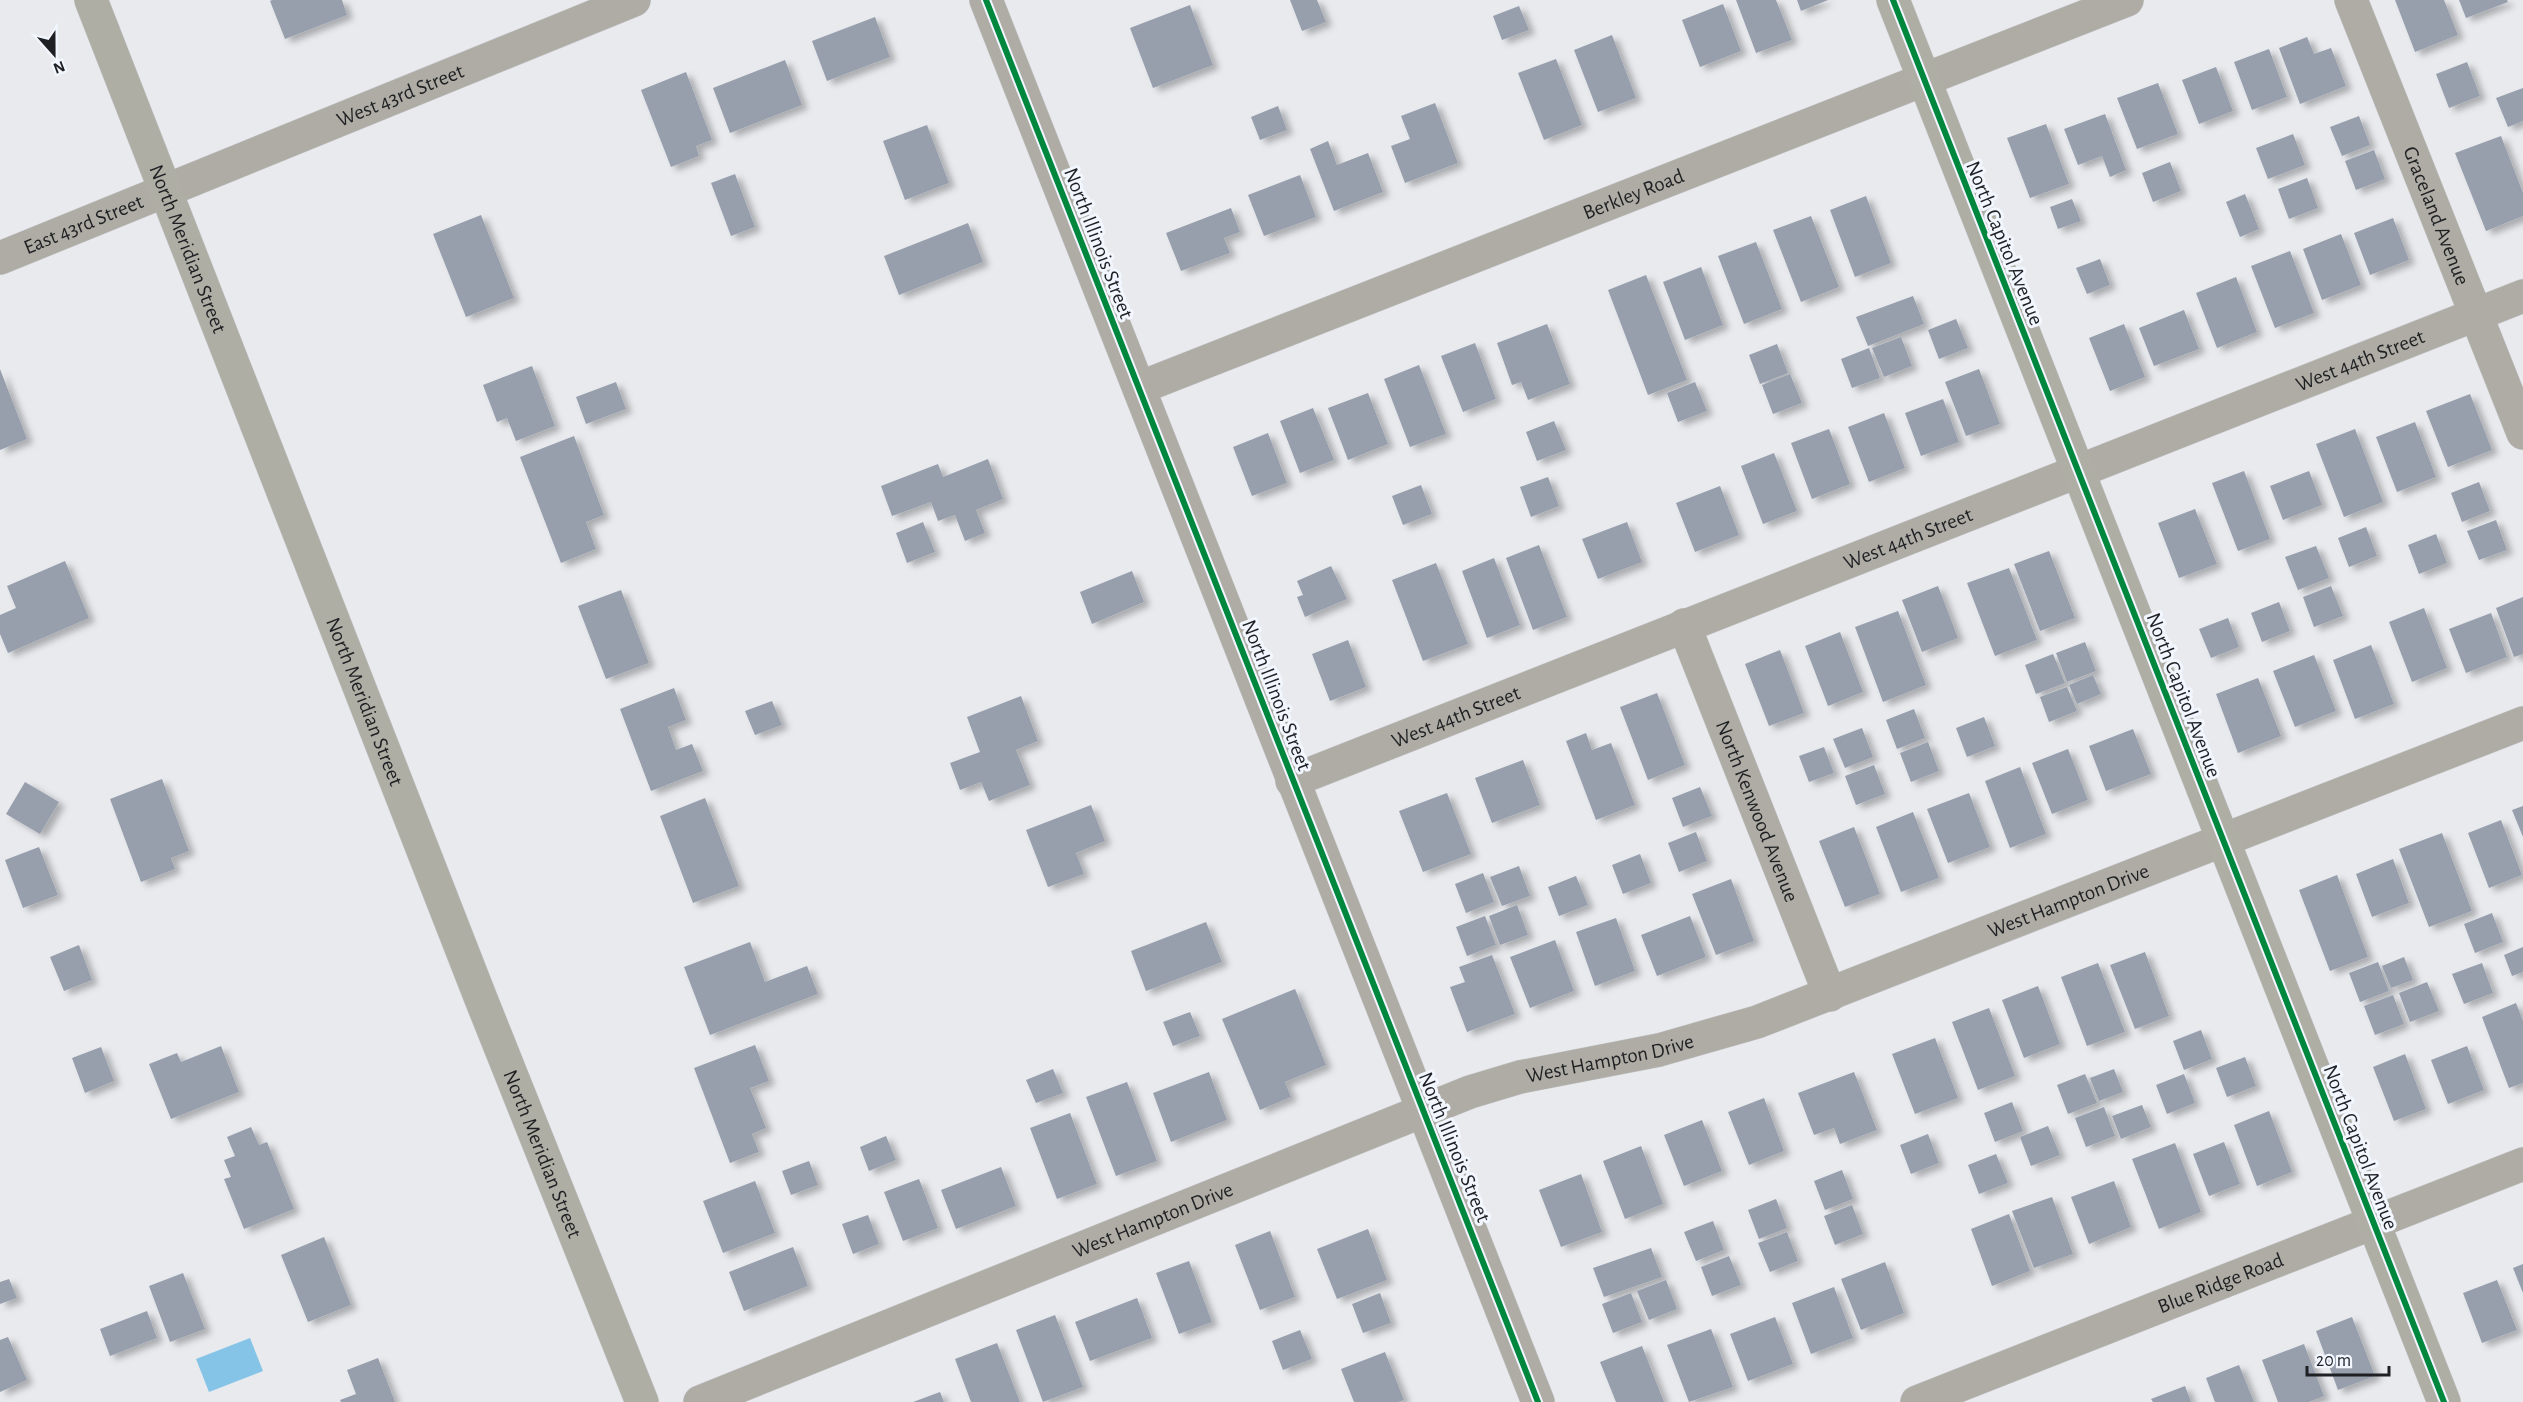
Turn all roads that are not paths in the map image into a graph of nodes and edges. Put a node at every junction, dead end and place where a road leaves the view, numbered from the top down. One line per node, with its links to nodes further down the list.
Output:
1 (91, 0): 8 (main road, North Meridian Street)
2 (634, 0): 8 (street, West 43rd Street)
3 (986, 0): 12 (street, North Illinois Street)
4 (1893, 0): 7 (main road, North Capitol Avenue)
5 (2127, 0): 7 (street, Berkley Road)
6 (2351, 0): 11 (street, Graceland Avenue)
7 (1924, 79): 12 (street, Berkley Road); 14 (main road, North Capitol Avenue)
8 (166, 192): 9 (street, East 43rd Street); 23 (main road, North Meridian Street)
9 (0, 258)
10 (2523, 296): 11 (street, West 44th Street)
11 (2476, 314): 13 (street, Graceland Avenue); 14 (street, West 44th Street)
12 (1139, 388): 17 (street, North Illinois Street)
13 (2523, 433)
14 (2079, 472): 15 (street, West 44th Street); 18 (main road, North Capitol Avenue)
15 (1684, 626): 17 (street, West 44th Street); 19 (street, North Kenwood Avenue)
16 (2523, 723): 18 (street, West Hampton Drive)
17 (1293, 781): 20 (street, North Illinois Street)
18 (2224, 842): 19 (street, West Hampton Drive); 22 (main road, North Capitol Avenue)
19 (1830, 995): 20 (street, West Hampton Drive)
20 (1423, 1112): 24 (street, West Hampton Drive); 25 (street, North Illinois Street)
21 (2523, 1164): 22 (street, Blue Ridge Road)
22 (2373, 1223): 26 (street, Blue Ridge Road); 27 (main road, North Capitol Avenue)
23 (642, 1402)
24 (700, 1402)
25 (1538, 1402)
26 (1917, 1402)
27 (2444, 1402)

